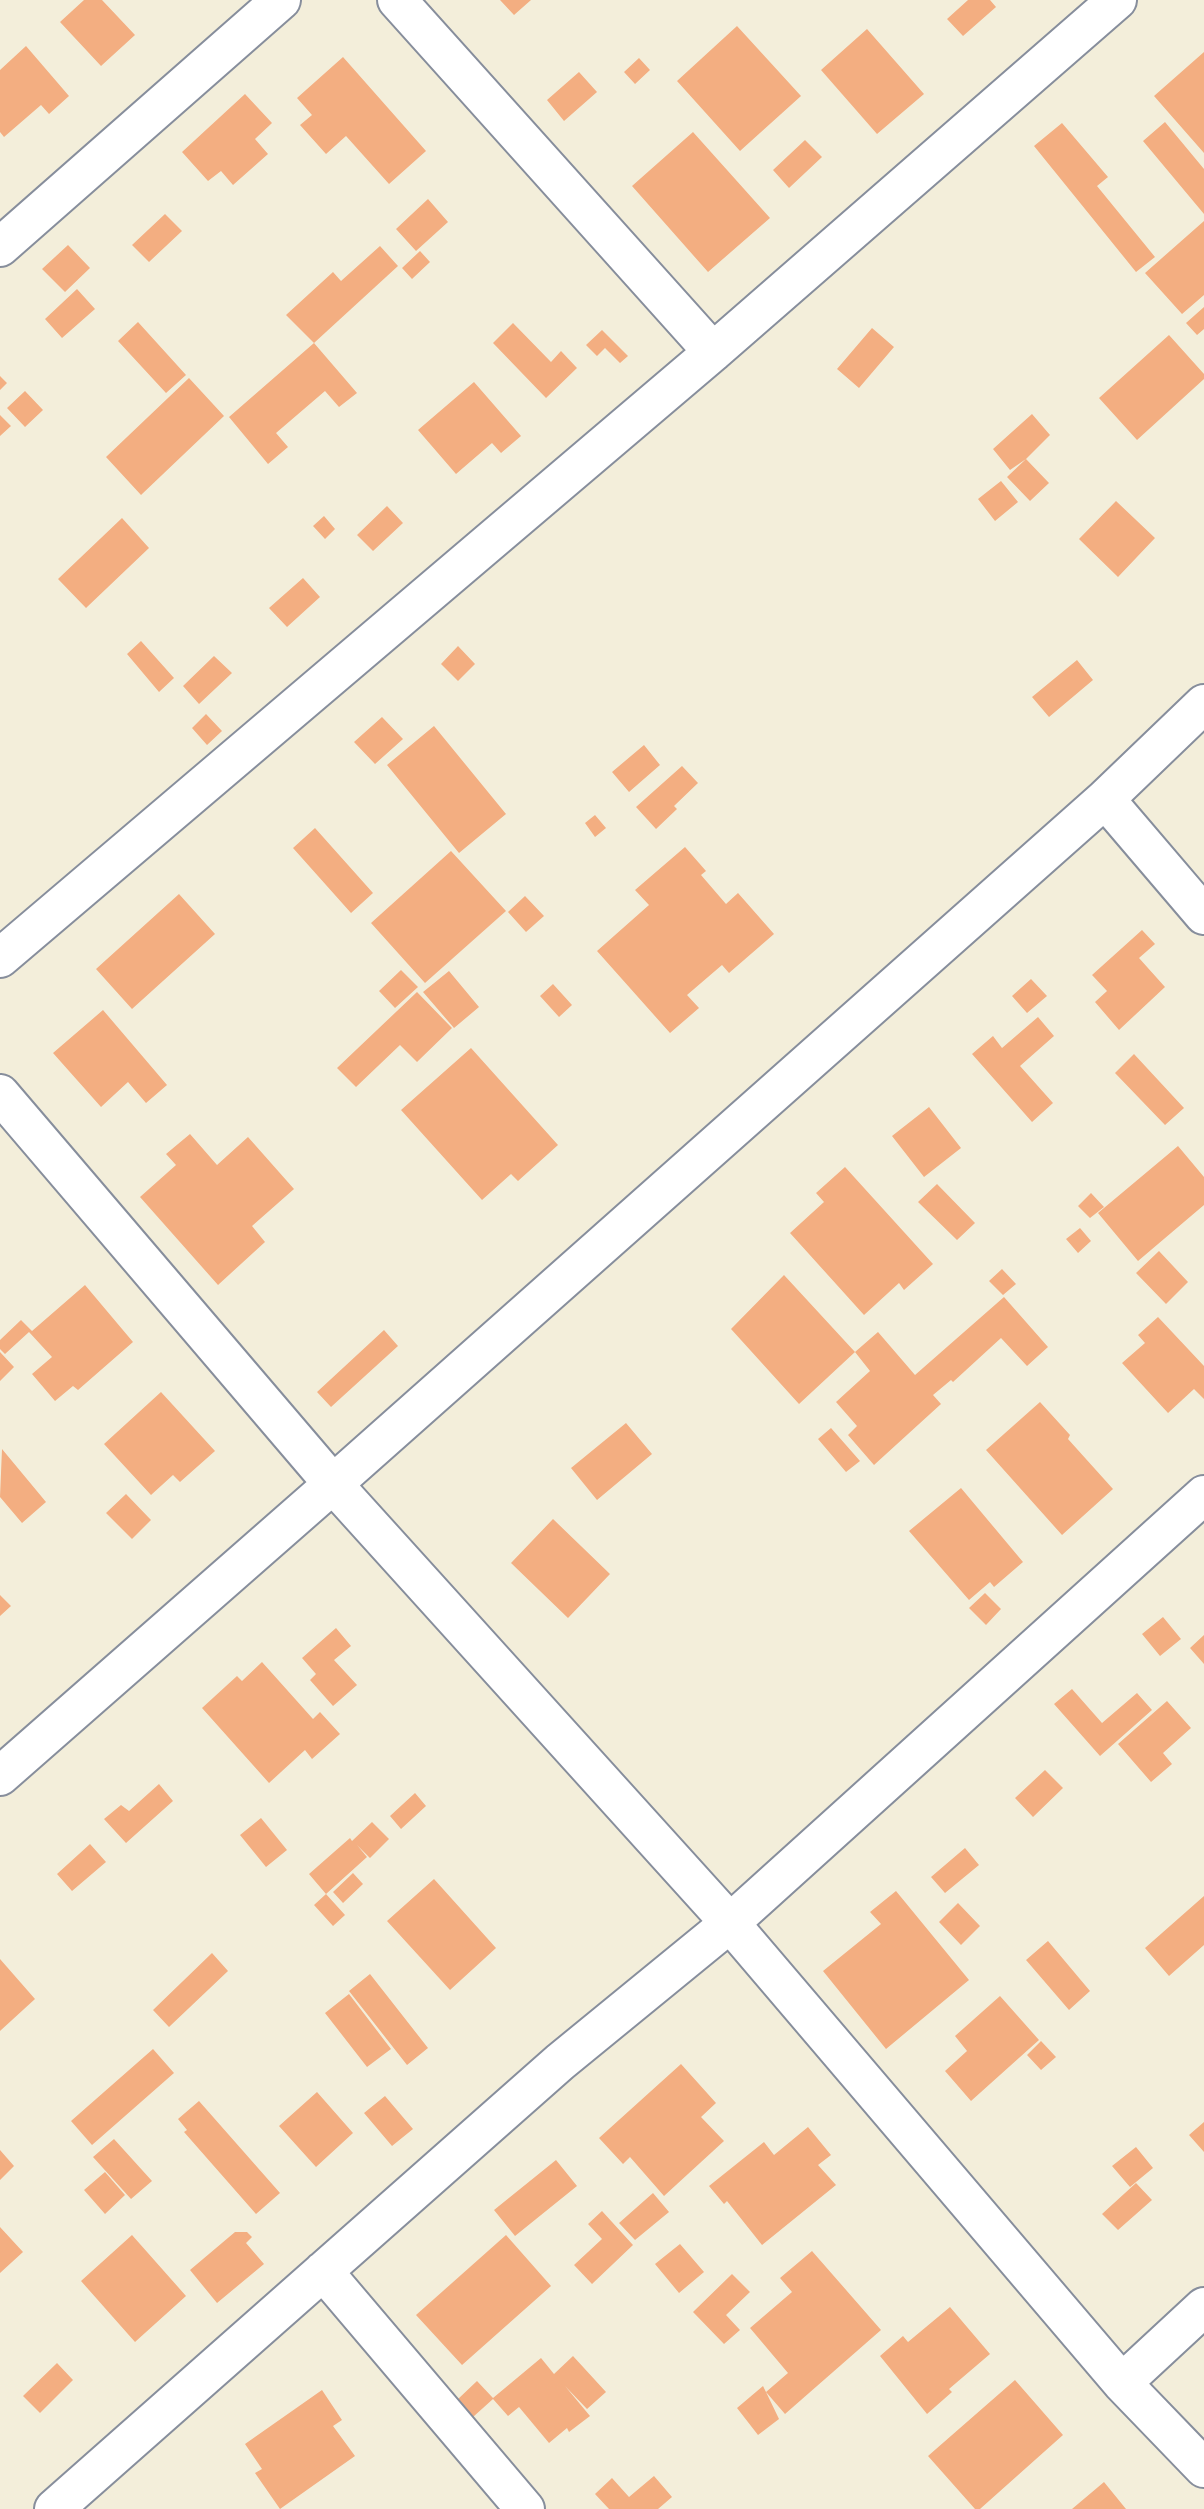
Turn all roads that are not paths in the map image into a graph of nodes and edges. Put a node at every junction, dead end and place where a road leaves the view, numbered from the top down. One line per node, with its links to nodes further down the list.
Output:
1 (281, 0): 4 (street)
2 (397, 0): 5 (street)
3 (1117, 0): 5 (street)
4 (0, 247)
5 (713, 352): 9 (street)
6 (1204, 704): 7 (street)
7 (1105, 799): 8 (street); 11 (street)
8 (1204, 915)
9 (0, 958)
10 (0, 1094): 11 (street)
11 (334, 1484): 13 (street); 14 (street)
12 (1204, 1495): 14 (street)
13 (0, 1776)
14 (730, 1923): 15 (street); 17 (street)
15 (323, 2271): 19 (street); 20 (street)
16 (1204, 2308): 17 (street)
17 (1122, 2383): 18 (street)
18 (1204, 2468)
19 (54, 2509)
20 (525, 2509)

